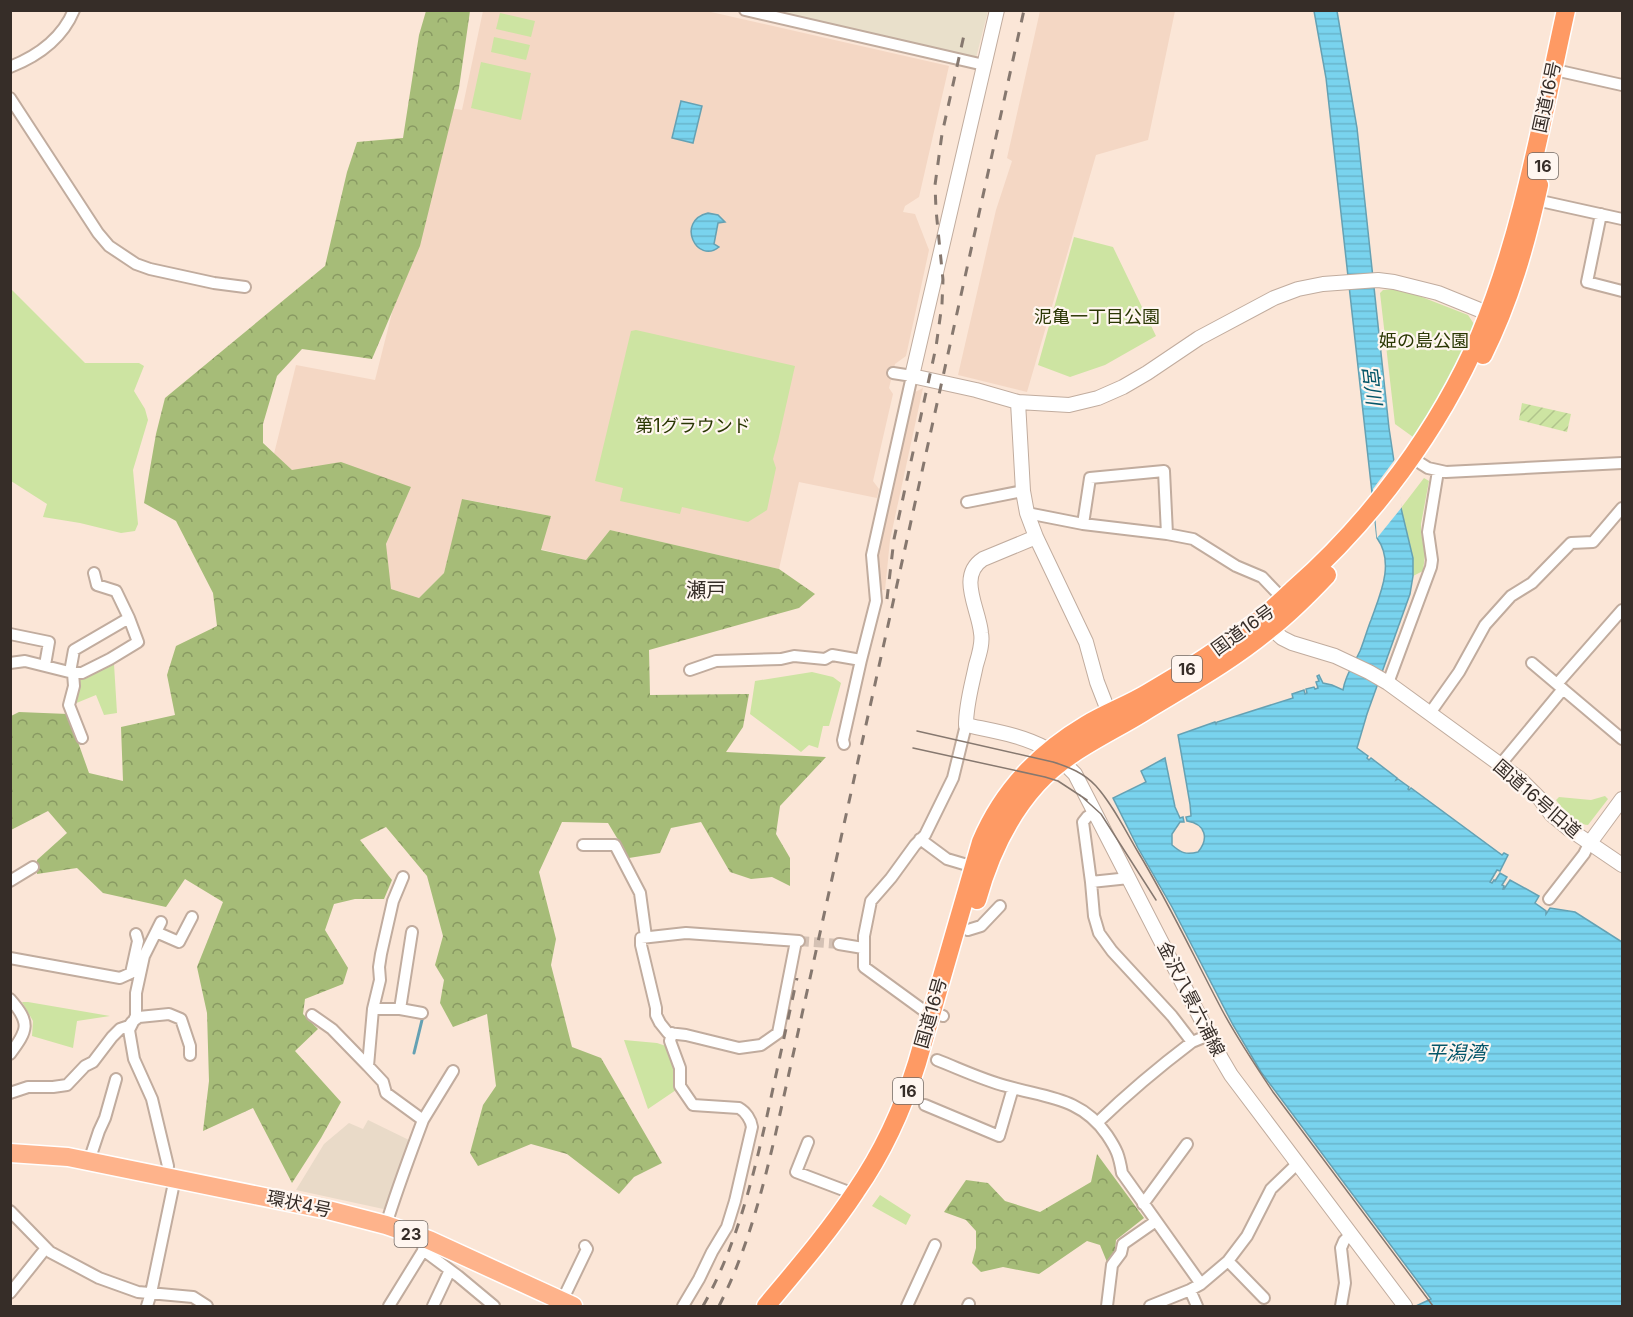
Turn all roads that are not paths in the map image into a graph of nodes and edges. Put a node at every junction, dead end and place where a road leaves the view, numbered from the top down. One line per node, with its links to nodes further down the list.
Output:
1 (74, 10): 7 (street)
2 (744, 10): 6 (street)
3 (997, 10): 6 (street)
4 (1566, 10): 16 (highway, 国道16号 / 16)
5 (1577, 10): 8 (highway, 国道16号 / 16)
6 (984, 65): 18 (street)
7 (10, 67)
8 (1564, 72): 9 (street); 11 (highway, 国道16号 / 16)
9 (1623, 86)
10 (10, 98): 14 (street)
11 (1536, 200): 12 (street); 16 (highway, 国道16号 / 16)
12 (1601, 214): 13 (street); 15 (street)
13 (1623, 219)
14 (245, 287)
15 (1623, 291)
16 (1494, 315): 19 (street); 20 (highway, 国道16号 / 16); 23 (highway, 国道16号 / 16)
17 (893, 373): 18 (street)
18 (912, 376): 19 (street); 38 (street)
19 (1018, 402): 24 (street)
20 (1420, 463): 22 (street); 23 (highway, 国道16号 / 16)
21 (1623, 463): 22 (street)
22 (1438, 471): 44 (street)
23 (1399, 483): 28 (highway, 国道16号 / 16)
24 (1023, 492): 25 (street); 27 (street)
25 (967, 502)
26 (1623, 508): 47 (street)
27 (1027, 513): 29 (street); 31 (street)
28 (1375, 514): 33 (highway, 国道16号 / 16); 36 (highway, 国道16号 / 16)
29 (1083, 524): 30 (street); 30 (street)
30 (1167, 534): 33 (street)
31 (1036, 537): 46 (street); 48 (street)
32 (94, 573): 35 (street)
33 (1283, 599): 36 (highway, 国道16号 / 16)
34 (1623, 610): 45 (street)
35 (129, 618): 43 (street); 43 (street)
36 (1265, 624): 44 (street, 国道16号旧道); 46 (highway, 国道16号 / 16); 52 (highway, 国道16号 / 16)
37 (10, 634): 41 (street)
38 (861, 660): 42 (street); 51 (street)
39 (10, 663): 41 (street)
40 (1532, 663): 45 (street)
41 (45, 666): 43 (street)
42 (690, 670)
43 (71, 672): 49 (street)
44 (1385, 681): 47 (street, 国道16号旧道)
45 (1560, 686): 50 (street); 53 (street)
46 (1109, 713): 52 (highway, 国道16号 / 16)
47 (1430, 713): 53 (street, 国道16号旧道)
48 (966, 725): 52 (street, 金沢八景六浦線); 56 (street)
49 (82, 738)
50 (1623, 739)
51 (844, 744)
52 (1055, 756): 55 (street, 金沢八景六浦線); 61 (highway, 国道16号 / 16); 69 (highway, 国道16号 / 16)
53 (1500, 765): 57 (street, 国道16号旧道)
54 (1623, 799): 57 (street, 国道16号旧道)
55 (1095, 812): 63 (street, 金沢八景六浦線); 65 (street)
56 (920, 839): 61 (street); 74 (street)
57 (1589, 844): 59 (street); 66 (street)
58 (583, 845): 72 (street)
59 (1623, 865)
60 (33, 867): 64 (street)
61 (974, 867): 81 (highway, 国道16号 / 16)
62 (403, 877): 77 (street)
63 (1129, 878): 65 (street); 84 (street, 金沢八景六浦線)
64 (10, 881)
65 (1091, 882): 85 (street)
66 (1549, 899)
67 (1000, 906): 69 (street)
68 (192, 917): 82 (street)
69 (968, 930): 81 (highway, 国道16号 / 16)
70 (412, 932): 78 (street)
71 (136, 934): 75 (street)
72 (646, 938): 83 (street); 83 (street)
73 (839, 944): 74 (street)
74 (863, 948): 81 (street)
75 (10, 958)
76 (10, 999): 86 (street)
77 (373, 1009): 78 (street); 89 (street)
78 (400, 1009): 79 (street)
79 (422, 1013)
80 (312, 1015): 89 (street)
81 (937, 1015): 103 (highway, 国道16号 / 16); 128 (highway, 国道16号 / 16)
82 (132, 1022): 87 (street); 93 (street); 102 (street)
83 (672, 1034): 126 (street)
84 (1209, 1035): 85 (street); 101 (street, 金沢八景六浦線)
85 (1192, 1042): 96 (street)
86 (10, 1054)
87 (190, 1055)
88 (937, 1060): 92 (street)
89 (368, 1066): 95 (street)
90 (453, 1071): 95 (street)
91 (116, 1079): 100 (street)
92 (1013, 1088): 94 (street); 96 (street)
93 (10, 1093)
94 (925, 1105)
95 (423, 1120): 107 (street)
96 (1098, 1122): 104 (street)
97 (808, 1142): 103 (street)
98 (1187, 1144): 104 (street)
99 (10, 1153): 100 (main road, 環状4号 / 23)
100 (89, 1161): 102 (main road, 環状4号 / 23)
101 (1298, 1163): 108 (street, 金沢八景六浦線); 113 (street)
102 (171, 1178): 107 (main road, 環状4号 / 23); 118 (street)
103 (854, 1194): 127 (highway, 国道16号 / 16)
104 (1143, 1204): 106 (street)
105 (10, 1211): 112 (street)
106 (1156, 1221): 115 (street); 130 (street)
107 (386, 1225): 109 (main road, 環状4号 / 23)
108 (1351, 1234): 133 (street); 134 (street, 金沢八景六浦線)
109 (426, 1245): 114 (street); 120 (main road, 環状4号 / 23); 123 (street)
110 (935, 1245): 129 (street)
111 (585, 1246): 120 (street)
112 (46, 1248): 117 (street); 118 (street)
113 (1228, 1261): 115 (street); 119 (street)
114 (450, 1270): 124 (street); 125 (street)
115 (1202, 1284): 116 (street)
116 (1190, 1290): 131 (street); 132 (street)
117 (10, 1293)
118 (151, 1293): 121 (street); 122 (street)
119 (1264, 1298)
120 (567, 1304)
121 (147, 1306)
122 (207, 1306)
123 (389, 1306)
124 (434, 1306)
125 (494, 1306)
126 (683, 1306)
127 (766, 1306)
128 (780, 1306)
129 (907, 1306)
130 (1107, 1306)
131 (1150, 1306)
132 (1197, 1306)
133 (1341, 1306)
134 (1405, 1306)

